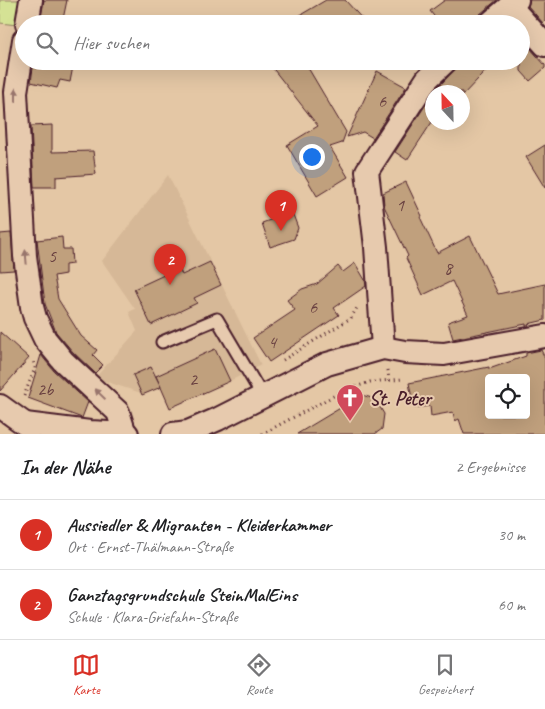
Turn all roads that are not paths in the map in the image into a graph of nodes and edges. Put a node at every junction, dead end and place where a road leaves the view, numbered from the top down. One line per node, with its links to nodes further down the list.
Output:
1 (31, 0): 3 (street)
2 (514, 3): 4 (street); 5 (street)
3 (28, 15)
4 (500, 15)
5 (523, 15)
6 (530, 25): 7 (street)
7 (545, 45)
8 (19, 70): 16 (street, one-way to 8)
9 (436, 70): 12 (street)
10 (545, 337): 12 (street)
11 (162, 342): 13 (lane)
12 (383, 348): 13 (street)
13 (263, 397): 17 (street)
14 (0, 406): 15 (street)
15 (25, 429): 16 (street)
16 (126, 434)
17 (173, 434)

